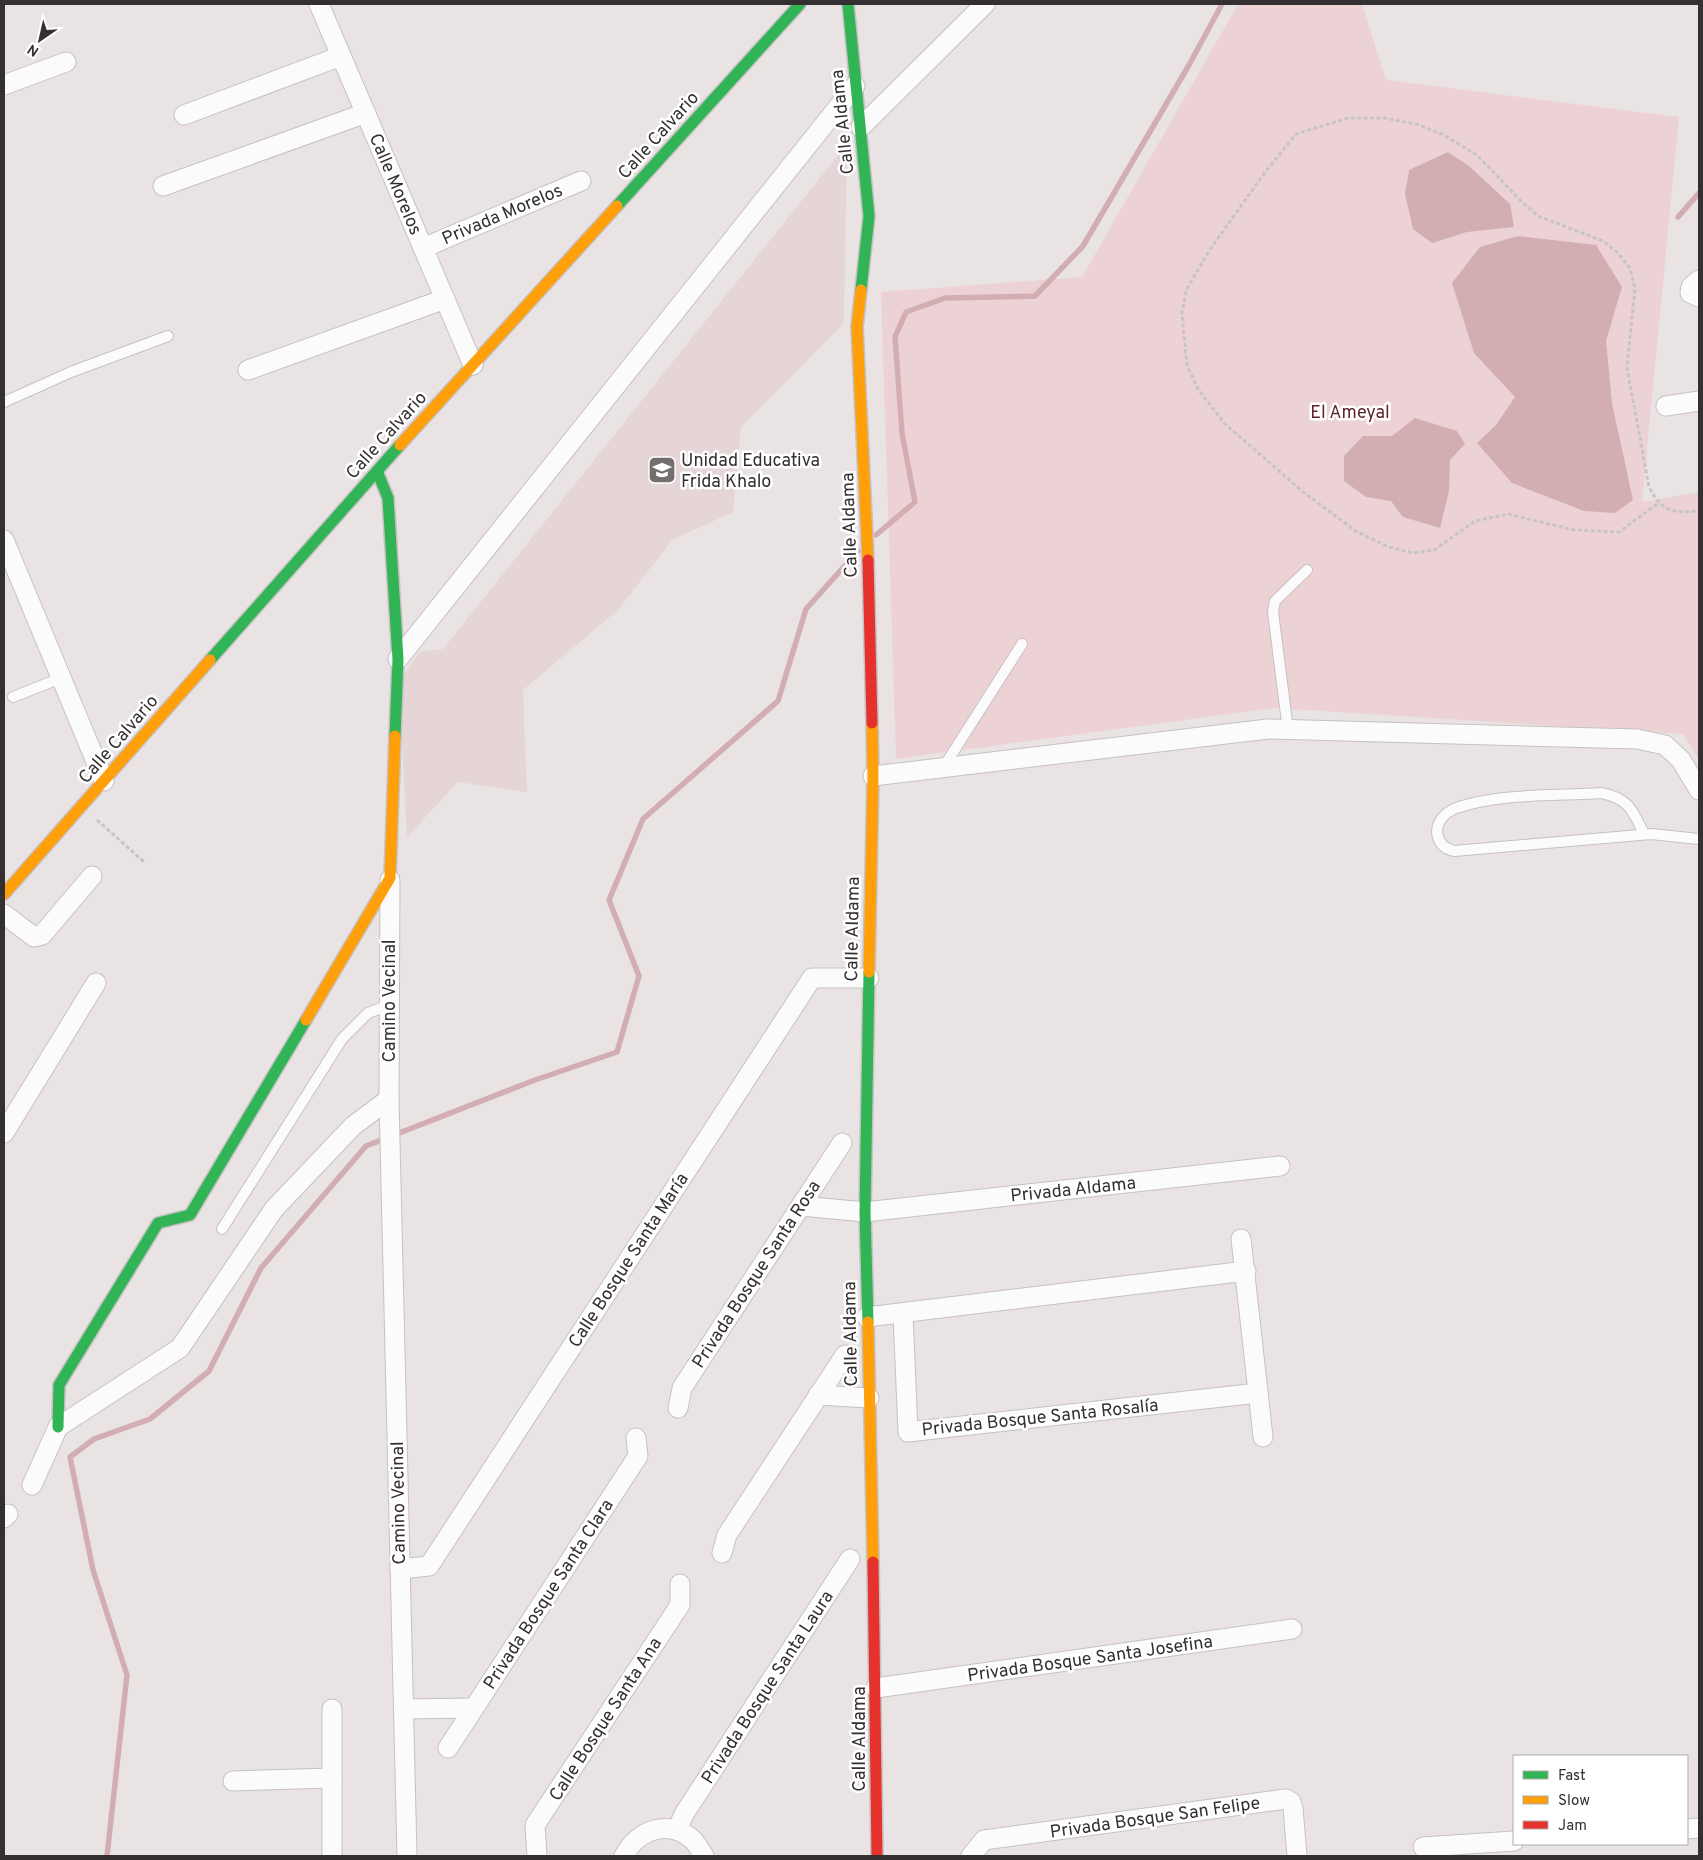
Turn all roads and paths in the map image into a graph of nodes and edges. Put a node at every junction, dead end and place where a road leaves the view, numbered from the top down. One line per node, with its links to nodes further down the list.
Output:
1 (319, 4): 5 (street, Calle Morelos)
2 (800, 4): 19 (street, Calle Calvario)
3 (848, 4): 8 (street, Calle Aldama)
4 (985, 4): 11 (street)
5 (341, 56): 9 (street, Calle Morelos); 10 (street)
6 (66, 62): 7 (street)
7 (4, 85)
8 (855, 86): 11 (street, Calle Aldama); 30 (street)
9 (366, 114): 13 (street); 14 (street, Calle Morelos)
10 (184, 115)
11 (861, 127): 35 (street, Calle Aldama)
12 (581, 181): 14 (street, Privada Morelos)
13 (163, 186)
14 (423, 248): 17 (street, Calle Morelos)
15 (1699, 280): 16 (street)
16 (1699, 297)
17 (445, 299): 19 (street, Calle Morelos); 20 (street)
18 (168, 336): 22 (lane)
19 (473, 365): 24 (street, Calle Calvario)
20 (248, 370)
21 (1699, 401): 23 (street)
22 (4, 402)
23 (1666, 406)
24 (377, 471): 30 (street); 36 (street, Calle Calvario)
25 (1657, 504): 25 (path); 26 (path)
26 (1699, 511)
27 (4, 540): 31 (street)
28 (1307, 570): 33 (lane)
29 (1022, 644): 34 (lane)
30 (398, 659): 43 (street)
31 (61, 678): 32 (lane); 36 (street)
32 (13, 697)
33 (1288, 730): 34 (street); 37 (street)
34 (942, 768): 35 (street)
35 (873, 776): 46 (street, Calle Aldama)
36 (104, 781): 38 (street, Calle Calvario)
37 (1699, 790)
38 (80, 807): 41 (path); 44 (street, Calle Calvario)
39 (1644, 834): 39 (lane); 40 (lane)
40 (1699, 839)
41 (144, 862)
42 (92, 876): 45 (street)
43 (390, 878): 48 (street, Camino Vecinal); 65 (street)
44 (4, 894)
45 (4, 914)
46 (869, 978): 54 (street, Calle Aldama); 71 (street, Calle Bosque Santa María)
47 (96, 983): 50 (street)
48 (389, 1005): 49 (street, Camino Vecinal); 55 (lane)
49 (389, 1099): 65 (street); 71 (street, Camino Vecinal)
50 (4, 1133)
51 (842, 1143): 53 (street, Privada Bosque Santa Rosa)
52 (1280, 1166): 54 (street, Privada Aldama)
53 (800, 1206): 54 (street, Privada Aldama); 64 (street, Privada Bosque Santa Rosa)
54 (865, 1212): 59 (street, Calle Aldama)
55 (222, 1229)
56 (1241, 1239): 57 (street)
57 (1246, 1271): 58 (street); 61 (street)
58 (903, 1315): 59 (street); 61 (street, Privada Bosque Santa Rosalía)
59 (875, 1317): 63 (street, Calle Aldama)
60 (845, 1355): 62 (street)
61 (1258, 1393): 66 (street)
62 (818, 1395): 63 (street); 69 (street)
63 (869, 1398): 74 (street, Calle Aldama)
64 (678, 1408)
65 (58, 1427): 68 (street)
66 (1263, 1437)
67 (636, 1438): 75 (street, Privada Bosque Santa Clara)
68 (32, 1485)
69 (722, 1553)
70 (850, 1559): 81 (street, Privada Bosque Santa Laura)
71 (400, 1569): 77 (street, Camino Vecinal)
72 (680, 1584): 86 (street, Calle Bosque Santa Ana)
73 (1292, 1629): 74 (street, Privada Bosque Santa Josefina)
74 (882, 1687): 89 (street, Calle Aldama)
75 (474, 1708): 77 (street); 78 (street, Privada Bosque Santa Clara)
76 (332, 1709): 79 (street)
77 (404, 1709): 85 (street, Camino Vecinal)
78 (448, 1748)
79 (332, 1778): 80 (street); 84 (street)
80 (233, 1781)
81 (680, 1822): 87 (street); 88 (street)
82 (1513, 1841): 83 (street)
83 (1423, 1847)
84 (332, 1856)
85 (407, 1856)
86 (537, 1856)
87 (624, 1856)
88 (704, 1856)
89 (877, 1856)
90 (971, 1856): 91 (street, Privada Bosque San Felipe)
91 (1297, 1856)

